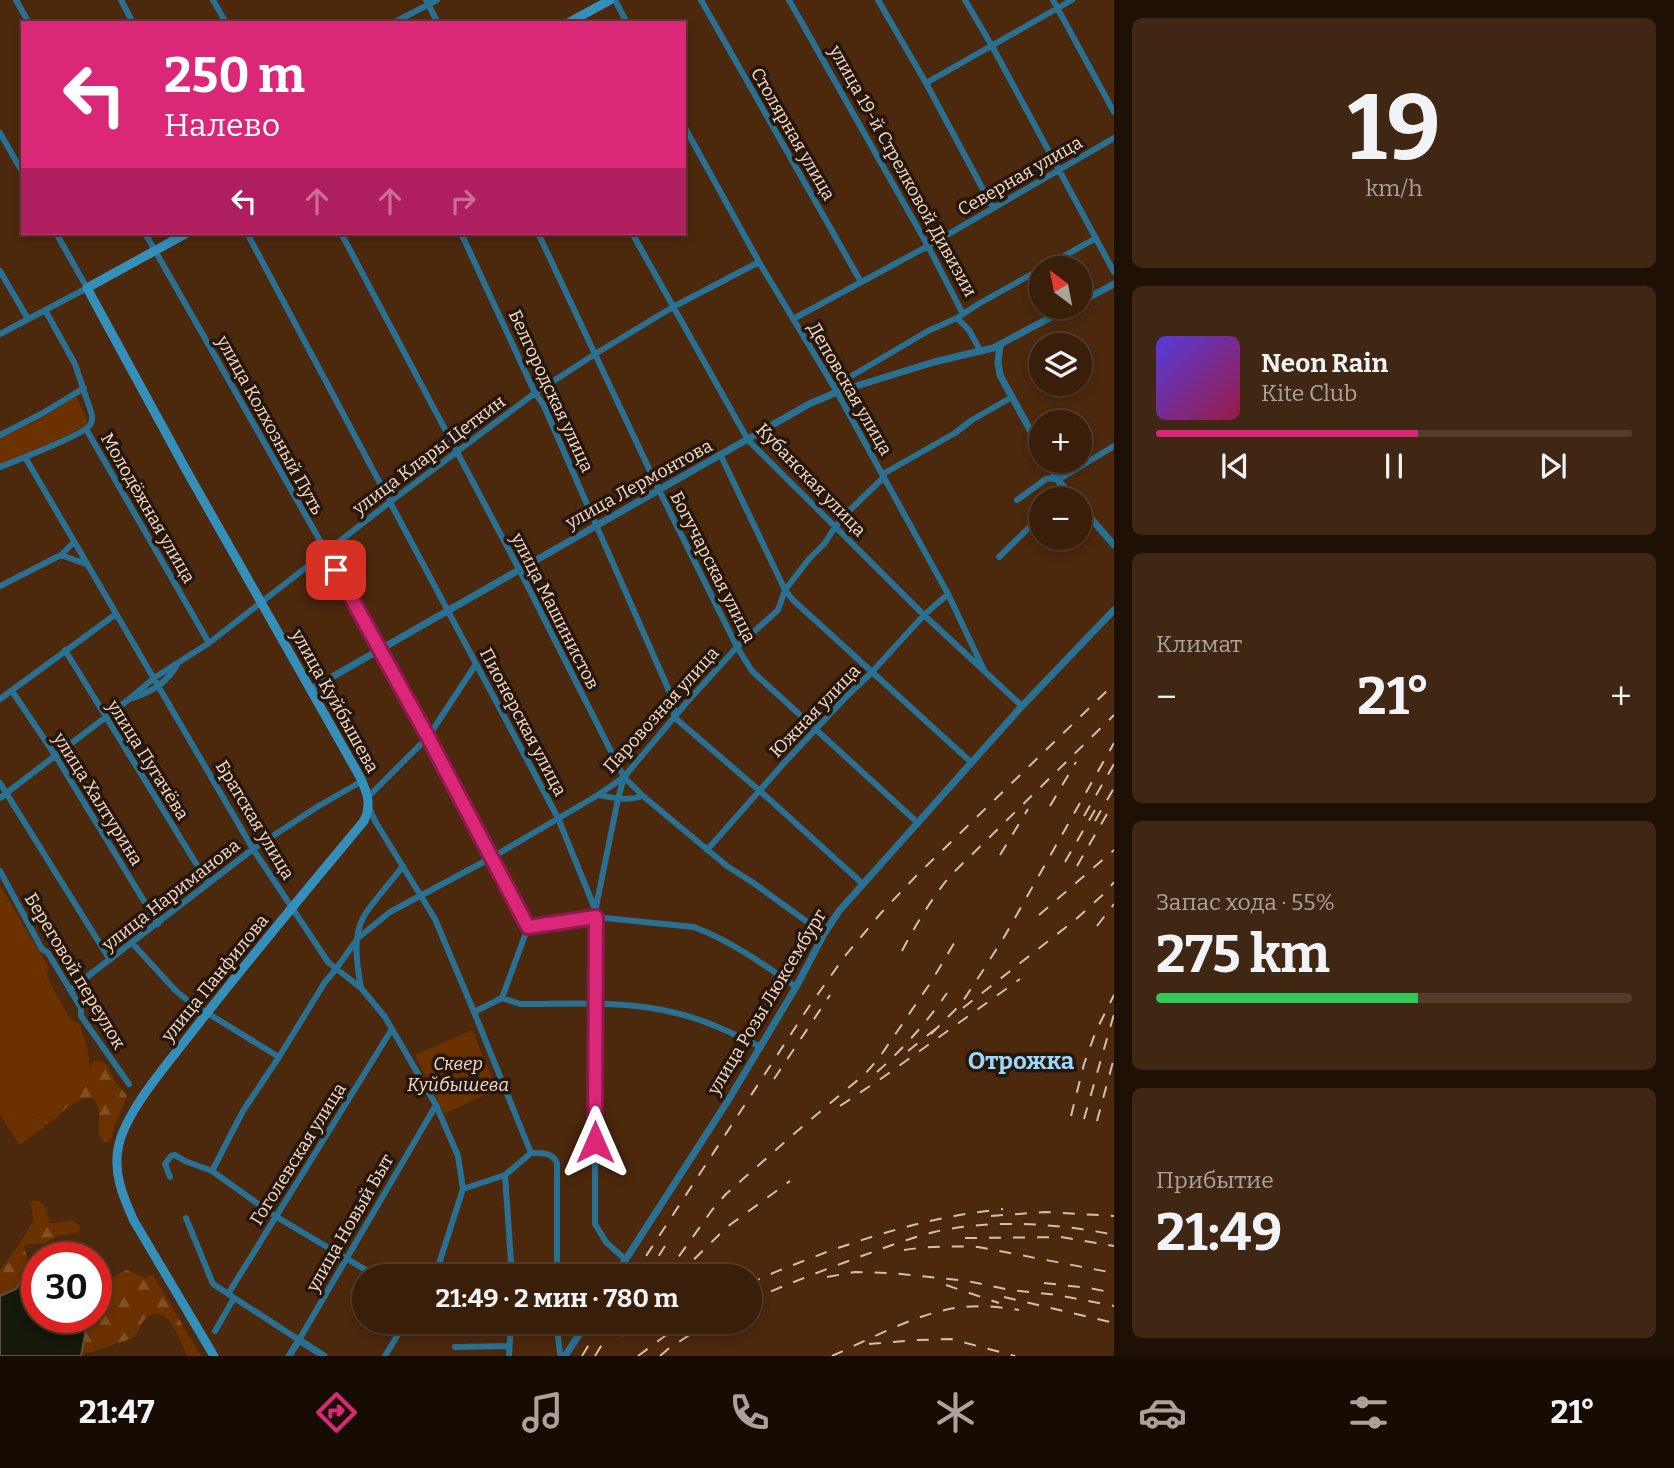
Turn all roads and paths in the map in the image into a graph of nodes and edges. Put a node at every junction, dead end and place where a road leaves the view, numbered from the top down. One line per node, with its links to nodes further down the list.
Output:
1 (16, 0): 14 (street)
2 (121, 0): 15 (street)
3 (213, 0): 16 (street)
4 (437, 0): 12 (street)
5 (612, 0): 19 (main road); 20 (street)
6 (701, 0): 46 (street, Столярная улица)
7 (789, 0): 39 (street, улица 19-й Стрелковой Дивизии)
8 (878, 0): 22 (street)
9 (965, 0): 21 (street)
10 (1053, 0): 13 (street)
11 (1072, 0): 13 (street)
12 (427, 2): 17 (street); 18 (street)
13 (1057, 8): 21 (street); 23 (street)
14 (28, 21)
15 (132, 21)
16 (225, 21)
17 (396, 21)
18 (437, 21)
19 (572, 21)
20 (626, 21)
21 (992, 46): 22 (street); 28 (street)
22 (926, 83): 29 (street)
23 (1114, 112)
24 (686, 130): 42 (street, Деповская улица)
25 (0, 133): 27 (street)
26 (1114, 138): 28 (street, Северная улица)
27 (21, 170)
28 (1060, 170): 29 (street, Северная улица); 38 (street)
29 (993, 208): 39 (street, Северная улица)
30 (57, 235): 48 (street, улица Куйбышева)
31 (146, 235): 40 (street, улица Колхозный Путь)
32 (183, 235): 40 (main road)
33 (248, 235): 80 (street, Пионерская улица)
34 (342, 235): 70 (street, улица Машинистов)
35 (462, 235): 63 (street, Белгородская улица)
36 (539, 235): 60 (street, Богучарская улица)
37 (633, 235): 50 (street, Кубанская улица)
38 (1096, 238): 41 (street); 44 (street)
39 (928, 246): 46 (street, Северная улица); 52 (street, улица 19-й Стрелковой Дивизии)
40 (155, 250): 48 (main road); 87 (street, улица Колхозный Путь)
41 (1064, 256)
42 (759, 262): 50 (street, улица Клары Цеткин); 55 (street, Деповская улица)
43 (0, 271): 54 (street)
44 (1114, 272)
45 (1029, 276): 52 (street)
46 (861, 282): 55 (street, Северная улица)
47 (1114, 284): 49 (street)
48 (87, 288): 51 (street); 95 (main road, улица Куйбышева)
49 (1092, 296)
50 (673, 307): 60 (street, улица Клары Цеткин); 68 (street, Кубанская улица)
51 (45, 310): 54 (street); 61 (street, Молодёжная улица)
52 (963, 314): 53 (street, улица 19-й Стрелковой Дивизии)
53 (957, 318): 59 (street, улица 19-й Стрелковой Дивизии); 62 (street)
54 (28, 319): 57 (street)
55 (793, 319): 62 (street, Деповская улица)
56 (1049, 319): 58 (street, улица Лермонтова)
57 (0, 334)
58 (1000, 346): 59 (street, улица Лермонтова); 64 (street)
59 (981, 352): 62 (street, улица Лермонтова)
60 (595, 354): 63 (street, улица Клары Цеткин); 78 (street, Богучарская улица)
61 (84, 388): 66 (street, Молодёжная улица); 67 (street)
62 (835, 388): 68 (street, улица Лермонтова); 75 (street, Деповская улица)
63 (536, 393): 70 (street, улица Клары Цеткин); 82 (street, Белгородская улица)
64 (1012, 397): 65 (street); 75 (street, Паровозная улица)
65 (1029, 428)
66 (86, 429): 72 (street); 100 (street, Молодёжная улица)
67 (0, 435)
68 (748, 440): 71 (street, улица Лермонтова); 83 (street, Кубанская улица)
69 (1114, 446): 76 (street)
70 (456, 452): 80 (street, улица Клары Цеткин); 91 (street, улица Машинистов)
71 (721, 456): 78 (street, улица Лермонтова); 93 (street)
72 (25, 457): 73 (street); 85 (street, Братская улица)
73 (0, 467)
74 (1054, 473): 76 (street)
75 (884, 476): 83 (street, Паровозная улица); 94 (street, Деповская улица)
76 (1058, 480): 77 (street); 79 (street)
77 (1062, 487)
78 (659, 490): 82 (street, улица Лермонтова); 101 (street, Богучарская улица)
79 (1017, 500)
80 (390, 502): 87 (street, улица Клары Цеткин); 96 (street, Пионерская улица)
81 (1092, 520): 86 (street)
82 (597, 525): 91 (street, улица Лермонтова); 114 (street, Белгородская улица)
83 (835, 527): 93 (street, Паровозная улица); 99 (street, Кубанская улица)
84 (1029, 528): 89 (street)
85 (74, 542): 88 (street); 90 (street, Братская улица)
86 (1114, 545)
87 (325, 552): 95 (street, улица Клары Цеткин); 102 (street, улица Колхозный Путь)
88 (61, 555): 90 (street); 92 (street)
89 (999, 557)
90 (87, 564): 98 (street, Братская улица)
91 (519, 569): 96 (street, улица Лермонтова); 123 (street, улица Машинистов)
92 (0, 586)
93 (785, 590): 101 (street, Паровозная улица); 107 (street)
94 (948, 594): 99 (street, Южная улица); 106 (street, Деповская улица)
95 (261, 603): 100 (street, улица Клары Цеткин); 110 (main road, улица Куйбышева)
96 (447, 610): 102 (street, улица Лермонтова); 105 (street, Пионерская улица)
97 (1114, 610): 116 (street, улица Розы Люксембург)
98 (116, 614): 103 (street); 108 (street, Братская улица)
99 (924, 615): 106 (street, Кубанская улица); 107 (street, Южная улица)
100 (209, 643): 104 (street, улица Клары Цеткин)
101 (737, 647): 115 (street, Паровозная улица); 119 (street, Богучарская улица)
102 (379, 649): 110 (street, улица Лермонтова); 120 (street, улица Колхозный Путь)
103 (65, 650): 111 (street); 117 (street, улица Пугачёва)
104 (179, 662): 108 (street, улица Клары Цеткин); 109 (street)
105 (476, 664): 120 (street); 133 (street, Пионерская улица)
106 (984, 670): 116 (street, Кубанская улица)
107 (871, 673): 119 (street, Южная улица); 122 (street)
108 (154, 678): 109 (street, Братская улица); 113 (street, улица Клары Цеткин)
109 (159, 686): 113 (street); 137 (street, Братская улица)
110 (311, 689): 124 (main road, улица Куйбышева)
111 (12, 691): 112 (street); 121 (street, улица Халтурина)
112 (0, 698)
113 (128, 700): 117 (street, улица Клары Цеткин)
114 (674, 702): 115 (street); 118 (street, Белгородская улица)
115 (687, 702): 118 (street, Паровозная улица)
116 (1022, 706): 122 (street, улица Розы Люксембург)
117 (104, 717): 121 (street, улица Клары Цеткин); 142 (street, улица Пугачёва)
118 (674, 717): 123 (street, Паровозная улица); 126 (street)
119 (817, 729): 126 (street, Южная улица); 136 (street, Богучарская улица)
120 (428, 737): 130 (street); 139 (street, улица Колхозный Путь)
121 (55, 755): 128 (street, улица Клары Цеткин); 148 (street, улица Халтурина)
122 (972, 763): 136 (street, улица Розы Люксембург)
123 (624, 777): 127 (street, Паровозная улица); 129 (street, улица Машинистов); 131 (street)
124 (362, 781): 130 (main road, улица Куйбышева); 137 (street, улица Нариманова)
125 (0, 783): 128 (street)
126 (760, 791): 138 (street, Южная улица); 143 (street)
127 (598, 795): 131 (street); 133 (street, Паровозная улица)
128 (3, 796): 153 (street)
129 (643, 796): 131 (street); 138 (street, улица Машинистов)
130 (368, 797): 132 (main road, улица Куйбышева)
131 (618, 799): 146 (street)
132 (369, 807): 134 (main road, улица Панфилова); 135 (street, улица Куйбышева)
133 (558, 818): 139 (street, Паровозная улица); 146 (street, Пионерская улица)
134 (364, 821): 135 (street); 145 (main road, улица Панфилова)
135 (375, 821): 140 (street, улица Куйбышева)
136 (918, 823): 143 (street, улица Розы Люксембург)
137 (253, 849): 142 (street, улица Нариманова); 145 (street, Братская улица)
138 (707, 850): 150 (street, улица Машинистов)
139 (491, 858): 144 (street, Паровозная улица); 149 (street, улица Колхозный Путь)
140 (403, 866): 144 (street, улица Куйбышева); 151 (street)
141 (0, 871): 159 (street, Береговой переулок)
142 (208, 883): 148 (street, улица Нариманова)
143 (863, 884): 150 (street, улица Розы Люксембург)
144 (421, 895): 151 (street, Паровозная улица); 163 (street, улица Куйбышева)
145 (293, 906): 154 (street, Братская улица); 162 (main road, улица Панфилова)
146 (595, 909): 147 (street, Пионерская улица)
147 (596, 917): 149 (street); 157 (street); 161 (street, Пионерская улица)
148 (158, 924): 152 (street, улица Нариманова)
149 (528, 927): 160 (street)
150 (824, 934): 157 (street, улица Розы Люксембург)
151 (358, 938): 155 (street, Паровозная улица); 158 (street)
152 (132, 943): 153 (street, улица Нариманова); 162 (street)
153 (110, 960): 159 (street, улица Нариманова)
154 (328, 962): 155 (street, Братская улица); 156 (street)
155 (336, 969): 156 (street, Паровозная улица); 158 (street, Братская улица)
156 (325, 982): 166 (street, Паровозная улица)
157 (796, 987): 165 (street, улица Розы Люксембург)
158 (361, 988): 164 (street, Братская улица)
159 (70, 990): 167 (street, Береговой переулок)
160 (502, 998): 161 (street); 163 (street)
161 (595, 1004): 165 (street); 177 (street, Пионерская улица)
162 (207, 1012): 166 (street); 192 (main road, улица Панфилова)
163 (474, 1012): 169 (street, улица Куйбышева)
164 (391, 1029): 168 (street, Братская улица); 174 (street, Гоголевская улица)
165 (761, 1047): 177 (street, улица Розы Люксембург)
166 (279, 1057): 170 (street, Паровозная улица)
167 (129, 1084)
168 (436, 1105): 173 (street, Братская улица); 176 (street, улица Новый Быт)
169 (531, 1153): 171 (street); 181 (street)
170 (212, 1171): 172 (street); 174 (street)
171 (505, 1175): 173 (street); 180 (street)
172 (170, 1177)
173 (463, 1189): 179 (street)
174 (275, 1216): 176 (street); 183 (street, Гоголевская улица)
175 (186, 1217): 183 (street)
176 (347, 1259): 178 (street); 189 (street, улица Новый Быт)
177 (625, 1259): 182 (street, улица Розы Люксембург)
178 (356, 1264)
179 (438, 1264)
180 (511, 1264)
181 (557, 1264)
182 (622, 1264)
183 (231, 1296): 184 (street, Гоголевская улица); 189 (street)
184 (215, 1331)
185 (398, 1334): 195 (street)
186 (510, 1334): 190 (street)
187 (558, 1334): 197 (street)
188 (579, 1334): 197 (street)
189 (299, 1340): 193 (street, улица Новый Быт); 194 (street)
190 (509, 1346): 191 (street); 196 (street)
191 (455, 1347)
192 (214, 1356)
193 (289, 1356)
194 (324, 1356)
195 (385, 1356)
196 (509, 1356)
197 (564, 1356)

